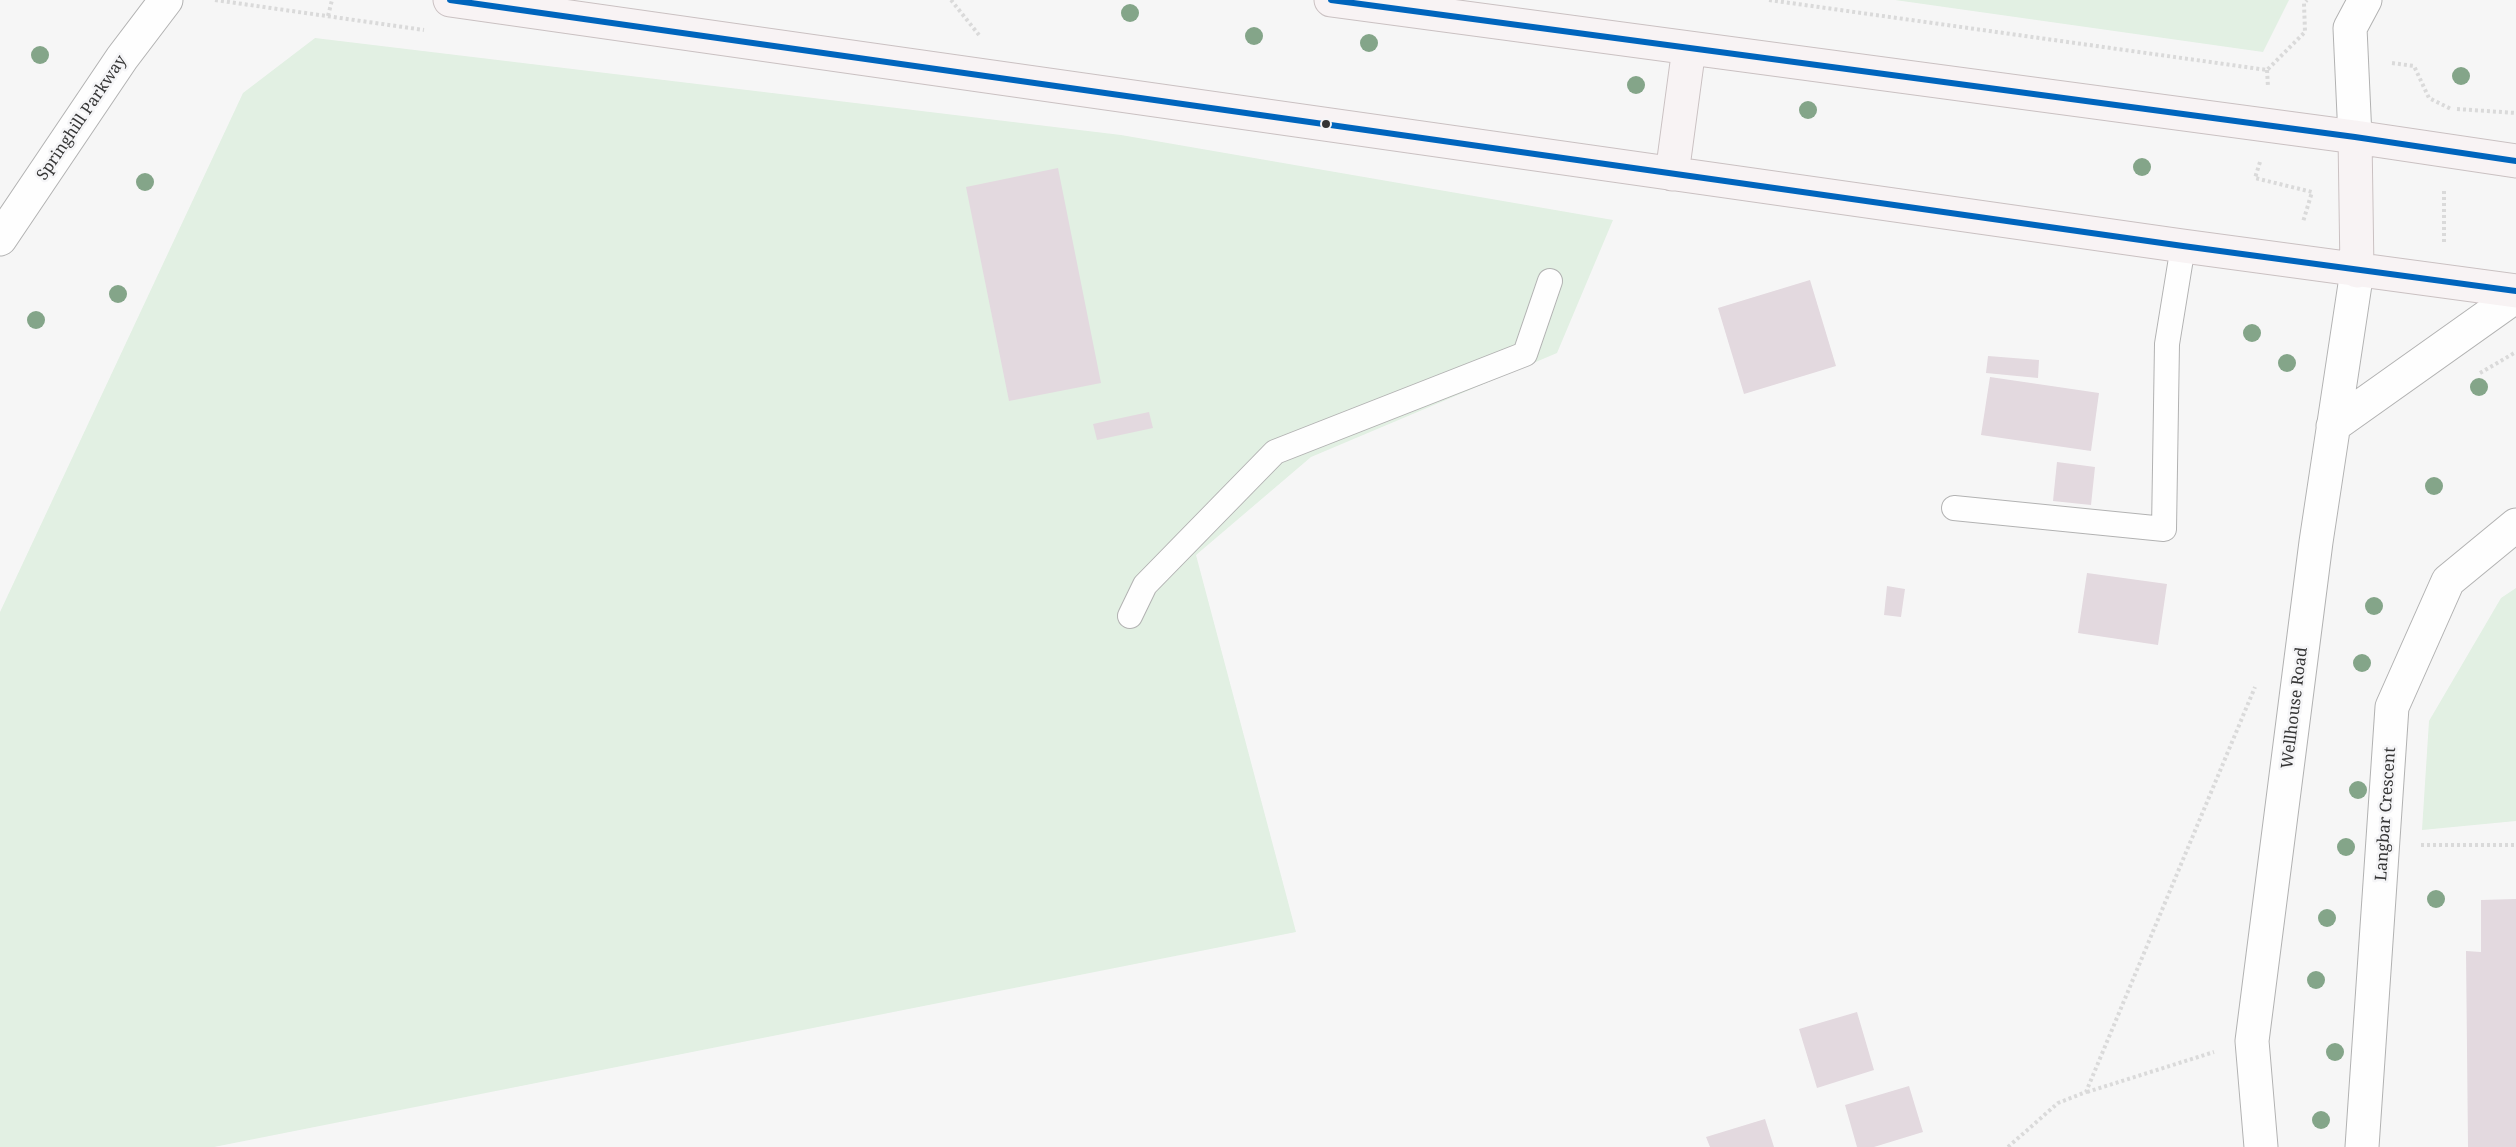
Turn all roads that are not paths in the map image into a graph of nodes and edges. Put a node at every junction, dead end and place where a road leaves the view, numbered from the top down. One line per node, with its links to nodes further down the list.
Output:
1 (166, 0): 9 (street, Springhill Parkway)
2 (450, 0): 8 (main road)
3 (1330, 0): 5 (main road)
4 (2365, 0): 6 (street)
5 (1689, 48): 6 (main road); 8 (main road)
6 (2355, 137): 7 (main road); 11 (main road)
7 (2516, 161)
8 (1672, 174): 10 (main road)
9 (0, 239)
10 (2183, 246): 11 (main road); 15 (lane)
11 (2357, 271): 13 (main road); 14 (street, Wellhouse Road)
12 (1550, 280): 17 (lane)
13 (2516, 294): 14 (street)
14 (2333, 426): 18 (street, Wellhouse Road)
15 (1954, 508)
16 (2516, 525): 19 (street, Langbar Crescent)
17 (1130, 616)
18 (2261, 1147)
19 (2362, 1147)

